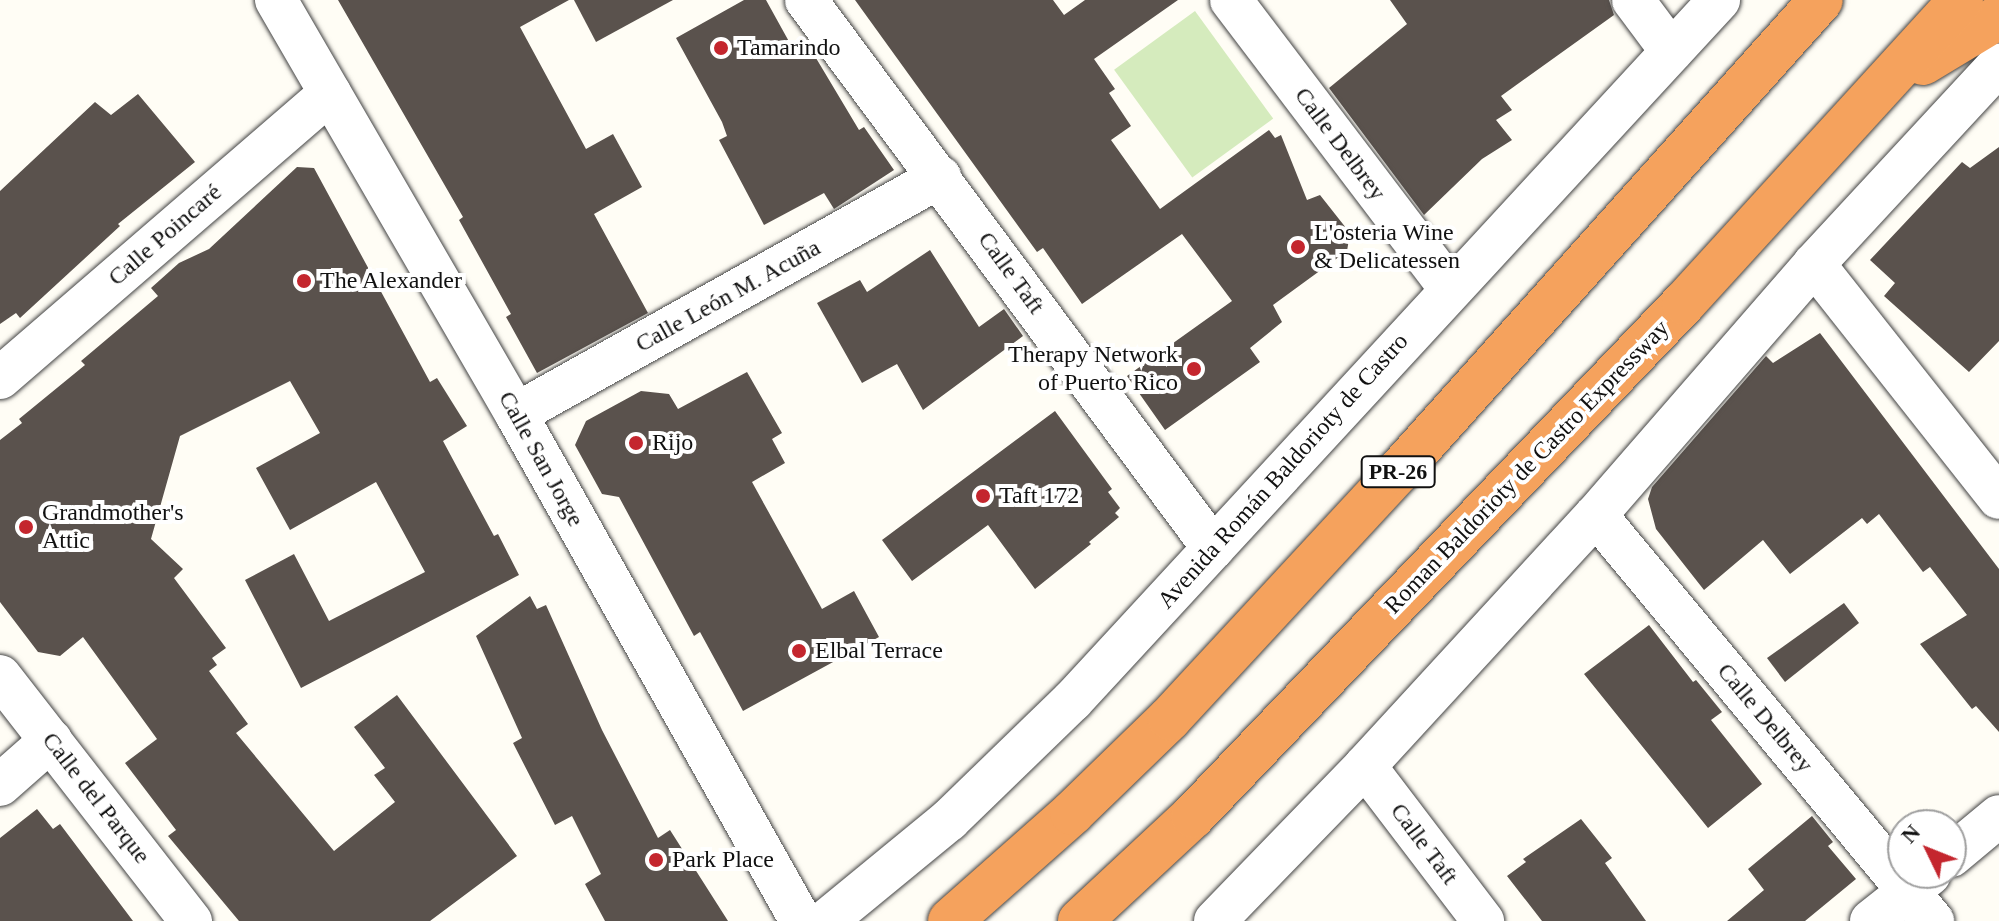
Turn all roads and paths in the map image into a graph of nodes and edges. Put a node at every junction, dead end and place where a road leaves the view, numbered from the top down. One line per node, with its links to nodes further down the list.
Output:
1 (276, 0): 12 (street, Calle San Jorge)
2 (806, 0): 13 (street, Calle Taft)
3 (1231, 0): 15 (street, Calle Delbrey)
4 (1633, 0): 9 (street)
5 (1719, 0): 9 (street, Avenida Román Baldorioty de Castro)
6 (1821, 0): 31 (highway, PR-26)
7 (1961, 0): 11 (highway, Roman Baldorioty de Castro Expressway)
8 (1999, 17): 11 (highway)
9 (1671, 51): 15 (street, Avenida Román Baldorioty de Castro)
10 (1999, 64): 14 (street)
11 (1883, 86): 32 (highway, Roman Baldorioty de Castro Expressway)
12 (330, 93): 16 (street, Calle Poincaré); 17 (street, Calle San Jorge)
13 (940, 177): 17 (street, Calle León M. Acuña); 20 (street, Calle Taft)
14 (1814, 264): 18 (street); 19 (street)
15 (1450, 289): 20 (street, Avenida Román Baldorioty de Castro)
16 (0, 378)
17 (516, 414): 29 (street, Calle San Jorge)
18 (1999, 498)
19 (1596, 515): 23 (street); 27 (street, Calle Delbrey)
20 (1213, 548): 30 (street, Avenida Román Baldorioty de Castro)
21 (0, 676): 22 (street, Calle del Parque)
22 (51, 740): 24 (street); 28 (street, Calle del Parque)
23 (1365, 766): 33 (street); 34 (street, Calle Taft)
24 (0, 785)
25 (1999, 816): 26 (street)
26 (1967, 843)
27 (1924, 895): 35 (street)
28 (191, 921)
29 (801, 921)
30 (826, 921)
31 (950, 921)
32 (1080, 921)
33 (1215, 921)
34 (1483, 921)
35 (1871, 921)

